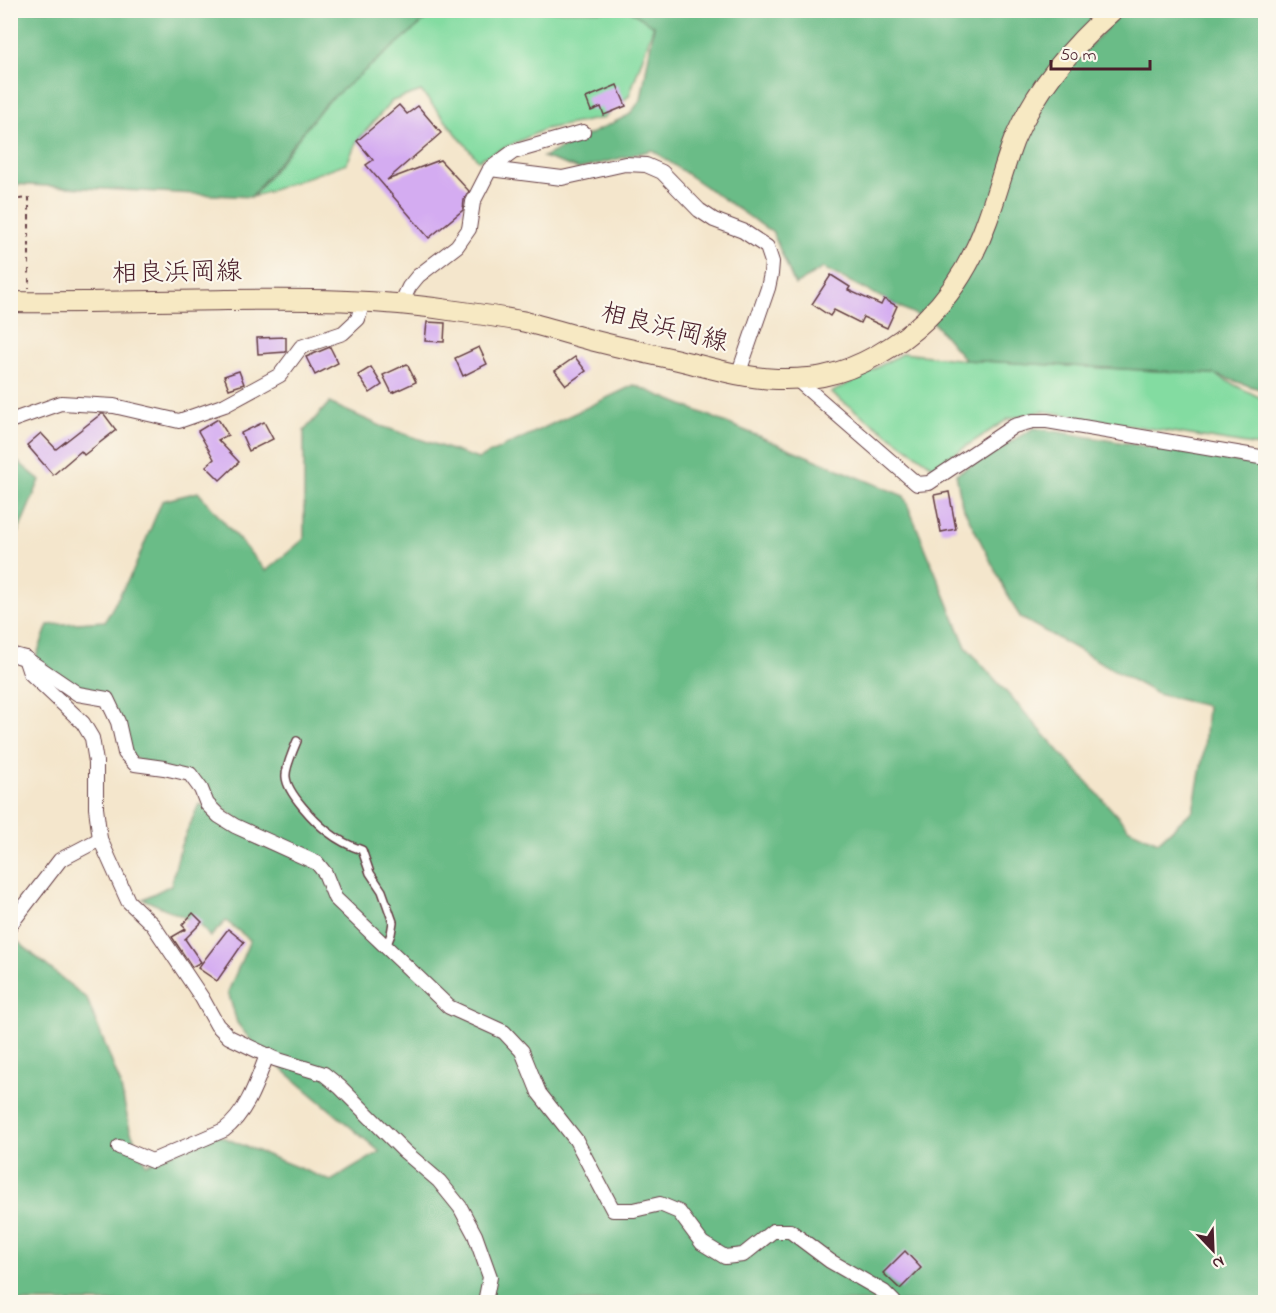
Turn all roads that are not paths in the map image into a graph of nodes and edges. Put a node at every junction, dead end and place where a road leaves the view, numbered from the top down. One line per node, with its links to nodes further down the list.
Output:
1 (1113, 10): 8 (main road, 相良浜岡線)
2 (583, 132): 3 (street)
3 (490, 169): 6 (street); 7 (street)
4 (363, 301): 5 (main road, 相良浜岡線); 6 (main road, 相良浜岡線); 9 (street)
5 (20, 302)
6 (402, 304): 7 (main road, 相良浜岡線)
7 (738, 375): 8 (main road, 相良浜岡線)
8 (795, 378): 10 (street)
9 (10, 421)
10 (1266, 458)
11 (10, 654): 12 (street)
12 (25, 658): 14 (street); 16 (street)
13 (297, 741): 16 (lane)
14 (100, 839): 15 (street); 17 (street)
15 (10, 925)
16 (386, 947): 20 (street)
17 (267, 1055): 18 (street); 19 (street)
18 (119, 1147)
19 (485, 1302)
20 (894, 1302)

